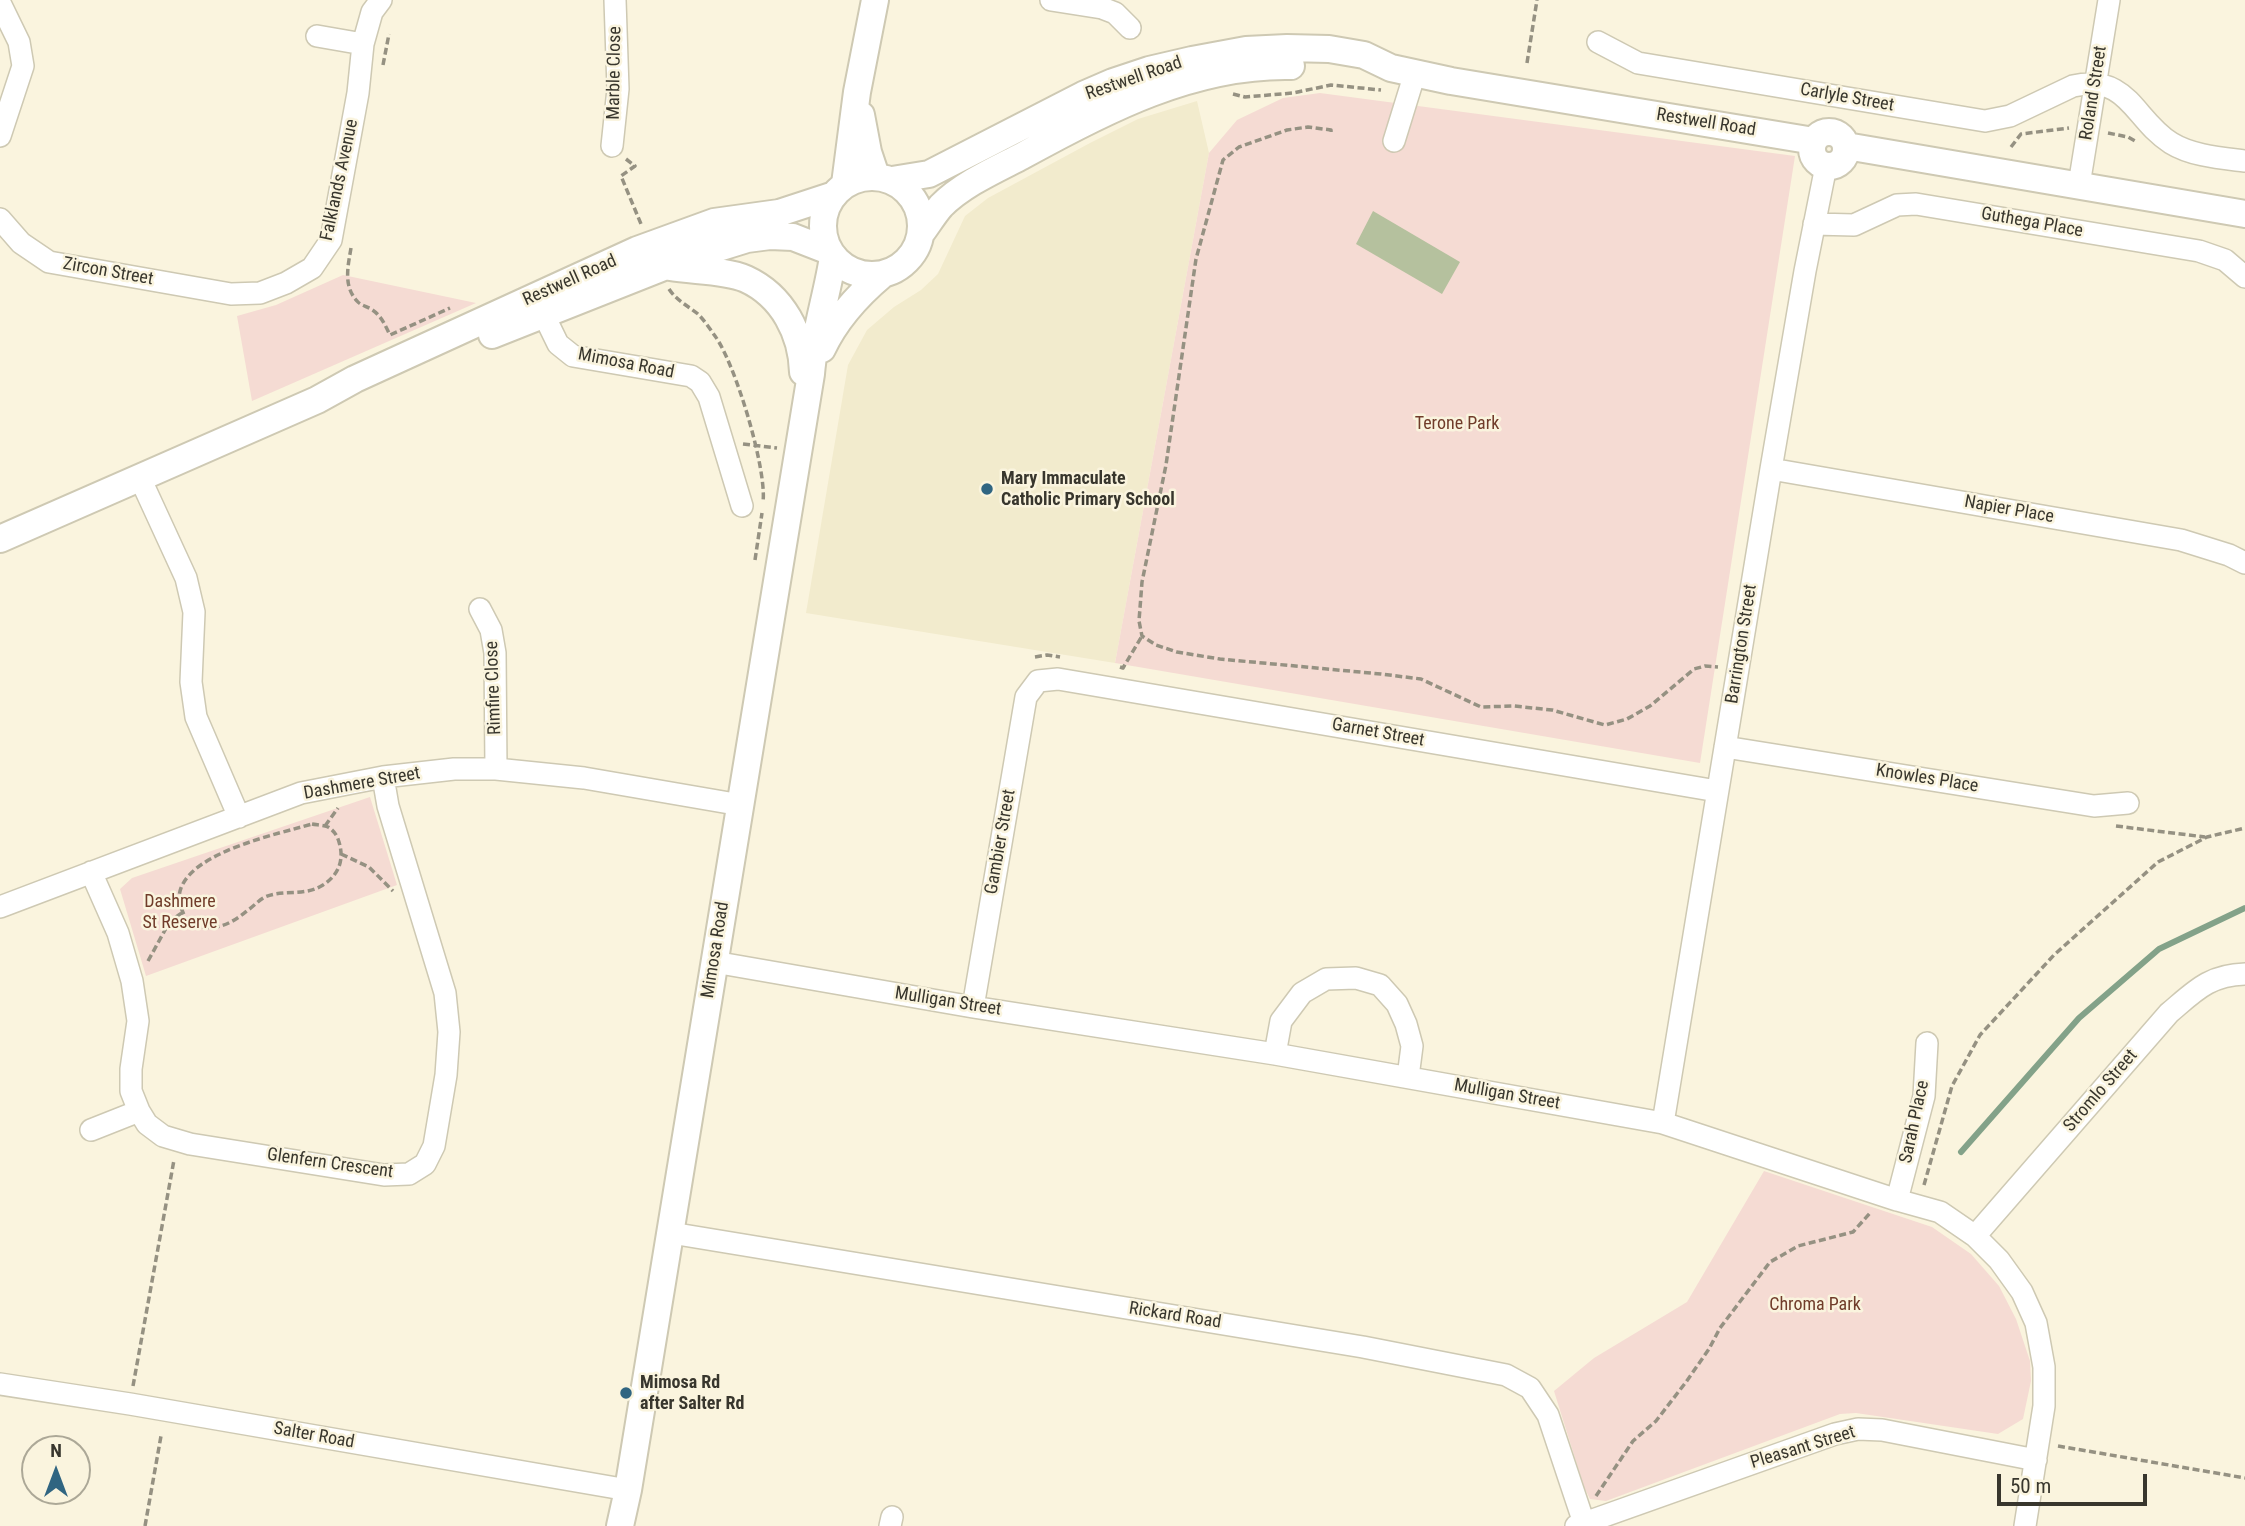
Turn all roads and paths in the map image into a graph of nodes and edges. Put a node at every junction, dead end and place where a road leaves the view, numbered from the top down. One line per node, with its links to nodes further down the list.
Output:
1 (381, 0): 12 (street, Falklands Avenue)
2 (615, 0): 25 (street, Marble Close)
3 (874, 0): 18 (main road)
4 (1051, 0): 9 (street)
5 (1537, 0): 13 (path)
6 (2109, 0): 16 (street, Roland Street)
7 (0, 3): 21 (street)
8 (391, 24): 14 (path)
9 (1130, 28)
10 (317, 36): 12 (street)
11 (1598, 42): 16 (street, Carlyle Street)
12 (362, 44): 43 (street, Falklands Avenue)
13 (1527, 63)
14 (381, 75)
15 (1405, 79): 17 (path); 22 (street); 23 (main road, Restwell Road); 30 (main road, Restwell Road); 37 (main road, Restwell Road)
16 (2095, 85): 19 (street, Roland Street); 28 (street)
17 (1221, 91)
18 (857, 92): 30 (main road); 32 (main road)
19 (2088, 130): 24 (path); 27 (path); 31 (street, Roland Street)
20 (1331, 132): 56 (path)
21 (0, 136)
22 (1394, 141)
23 (1814, 141): 26 (main road); 29 (main road)
24 (2140, 144)
25 (611, 146): 36 (path)
26 (1846, 146): 29 (main road); 31 (main road)
27 (2011, 147)
28 (2245, 161)
29 (1826, 166): 35 (street, Barrington Street)
30 (884, 178): 32 (main road); 37 (main road)
31 (2079, 185): 33 (main road)
32 (840, 189): 39 (main road); 44 (main road, Restwell Road)
33 (2245, 214)
34 (0, 219): 43 (street, Zircon Street)
35 (1815, 223): 42 (street, Guthega Place); 50 (street, Barrington Street)
36 (644, 226)
37 (922, 232): 41 (main road)
38 (353, 236): 45 (path)
39 (831, 254): 40 (main road, Restwell Road); 41 (main road); 46 (main road, Mimosa Road)
40 (667, 266): 44 (main road, Restwell Road); 47 (main road)
41 (882, 275): 46 (main road, Mimosa Road)
42 (2245, 277)
43 (231, 294)
44 (539, 305): 48 (street, Mimosa Road); 51 (main road, Restwell Road)
45 (390, 335)
46 (811, 374): 47 (main road, Mimosa Road)
47 (804, 413): 67 (main road, Mimosa Road)
48 (723, 442): 49 (path); 52 (street, Mimosa Road)
49 (778, 448)
50 (1771, 469): 54 (street, Napier Place); 62 (street, Barrington Street)
51 (139, 478): 53 (main road, Restwell Road); 69 (street)
52 (742, 506)
53 (0, 539)
54 (2245, 563)
55 (480, 609): 63 (street, Rimfire Close)
56 (1142, 636): 59 (path); 60 (path)
57 (1035, 657): 58 (path)
58 (1070, 659)
59 (1112, 666)
60 (1718, 667)
61 (1038, 681): 65 (street, Garnet Street); 80 (street, Gambier Street)
62 (1726, 747): 65 (street, Barrington Street); 68 (street, Knowles Place)
63 (496, 769): 64 (street, Dashmere Street); 67 (street, Dashmere Street)
64 (383, 777): 69 (street, Dashmere Street); 74 (street, Glenfern Crescent)
65 (1717, 791): 85 (street, Barrington Street)
66 (2128, 803): 68 (street, Knowles Place)
67 (741, 805): 77 (main road, Mimosa Road)
68 (2094, 806): 71 (path)
69 (239, 817): 73 (street, Dashmere Street)
70 (2245, 828): 71 (path)
71 (2207, 838): 88 (path)
72 (341, 854): 74 (path); 76 (path); 76 (path)
73 (91, 872): 75 (street, Dashmere Street); 79 (street)
74 (414, 892): 87 (street, Glenfern Crescent)
75 (0, 906)
76 (183, 912): 79 (path)
77 (714, 962): 80 (street, Mulligan Street); 91 (main road, Mimosa Road)
78 (2245, 974): 92 (street, Stromlo Street)
79 (133, 985): 84 (street)
80 (973, 1007): 82 (street, Mulligan Street)
81 (1927, 1043): 89 (street, Sarah Place)
82 (1275, 1054): 83 (street, Mulligan Street); 83 (street)
83 (1408, 1077): 85 (street, Mulligan Street)
84 (139, 1111): 86 (street); 87 (street, Glenfern Crescent)
85 (1662, 1123): 89 (street, Mulligan Street)
86 (91, 1130)
87 (177, 1140): 94 (path)
88 (1924, 1185)
89 (1897, 1200): 92 (street, Mulligan Street)
90 (1875, 1205): 99 (path)
91 (671, 1233): 98 (main road, Mimosa Road); 99 (street, Rickard Road)
92 (1975, 1236): 96 (street, Mulligan Street)
93 (0, 1384): 94 (street, Salter Road)
94 (130, 1404): 98 (street, Salter Road)
95 (161, 1436): 100 (path)
96 (2037, 1452): 97 (path); 99 (street, Pleasant Street); 102 (street, Mulligan Street)
97 (2245, 1478)
98 (628, 1490): 101 (main road, Mimosa Road)
99 (1581, 1521)
100 (145, 1526)
101 (620, 1526)
102 (2025, 1526)

